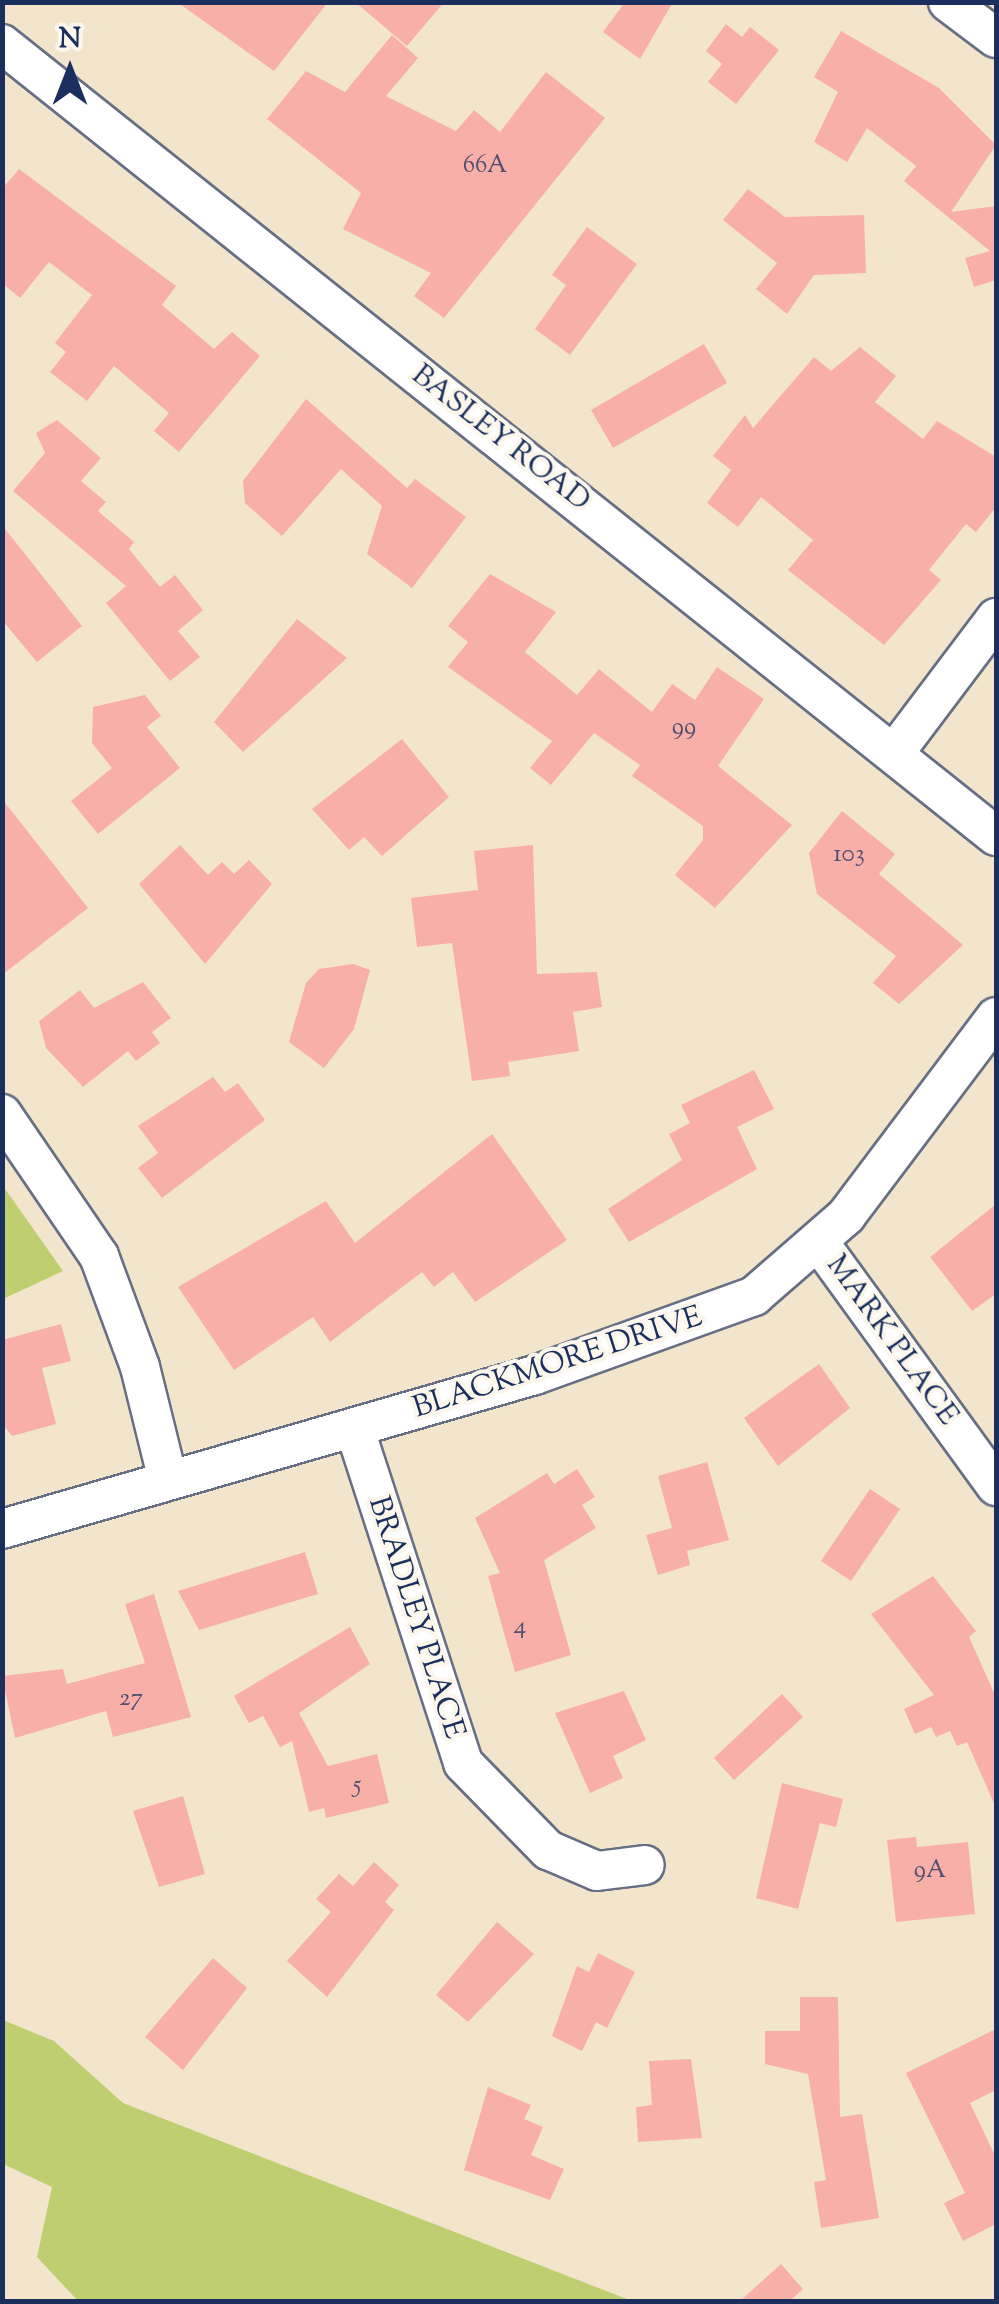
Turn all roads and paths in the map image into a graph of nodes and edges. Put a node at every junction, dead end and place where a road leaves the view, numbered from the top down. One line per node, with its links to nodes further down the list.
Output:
1 (948, 2): 2 (street)
2 (996, 38)
3 (2, 44): 5 (street, BASLEY ROAD)
4 (996, 618): 5 (street)
5 (895, 752): 6 (street, BASLEY ROAD)
6 (996, 836)
7 (996, 1017): 9 (street, BLACKMORE DRIVE)
8 (2, 1114): 11 (street)
9 (821, 1245): 10 (street, BLACKMORE DRIVE); 12 (street, MARK PLACE)
10 (355, 1430): 11 (street, BLACKMORE DRIVE); 14 (street, BRADLEY PLACE)
11 (168, 1480): 13 (street, BLACKMORE DRIVE)
12 (996, 1486)
13 (2, 1529)
14 (645, 1866)

